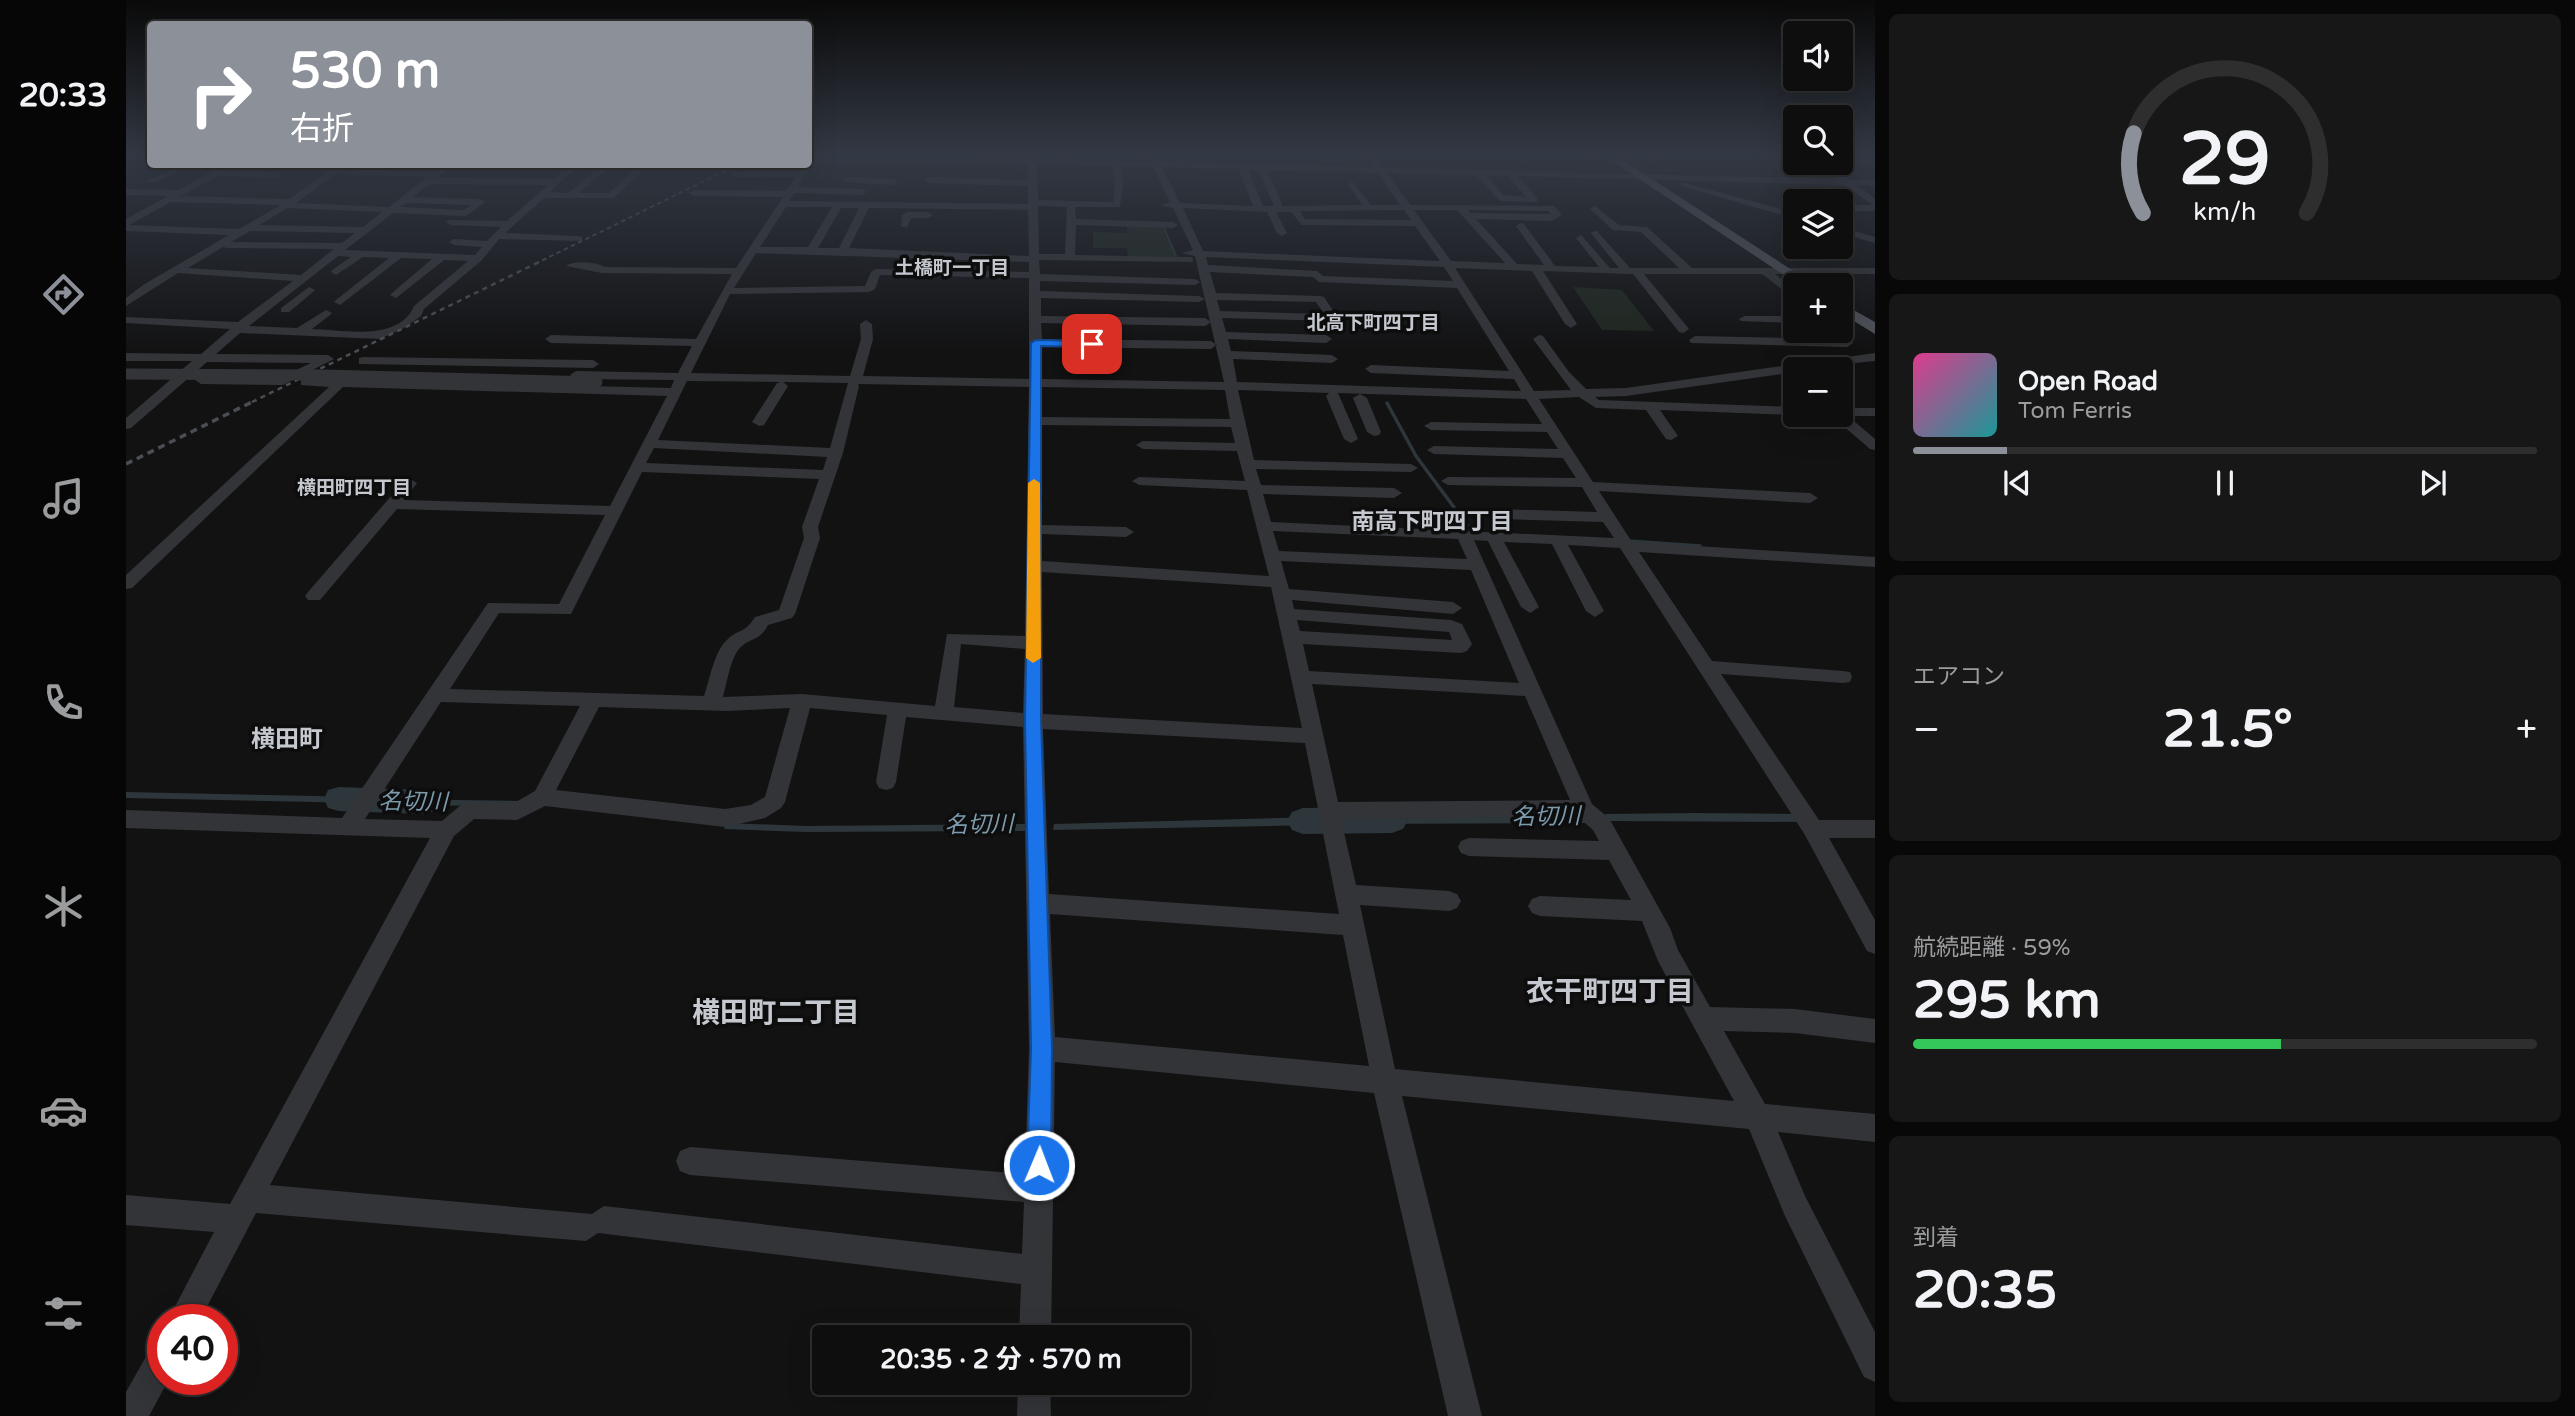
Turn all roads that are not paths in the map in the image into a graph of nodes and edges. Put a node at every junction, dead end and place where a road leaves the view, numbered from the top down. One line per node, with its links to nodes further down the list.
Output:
1 (263, 219): 27 (street)
2 (380, 219): 28 (street)
3 (381, 219): 25 (street)
4 (516, 219): 25 (street)
5 (774, 219): 39 (street)
6 (830, 219): 41 (street)
7 (858, 219): 40 (street)
8 (906, 219): 23 (street)
9 (1034, 219): 50 (street)
10 (1117, 219): 20 (street)
11 (1172, 219): 24 (street)
12 (1176, 219): 48 (street)
13 (1275, 219): 29 (street)
14 (1299, 219): 21 (street)
15 (1414, 219): 21 (street)
16 (1472, 219): 56 (street)
17 (1606, 219): 61 (street)
18 (1707, 219): 63 (main road)
19 (1071, 222): 20 (street); 51 (street)
20 (1118, 223): 24 (street)
21 (1417, 223): 52 (street)
22 (126, 225): 27 (street)
23 (904, 225)
24 (1173, 225): 48 (street)
25 (509, 226): 37 (street); 37 (street)
26 (1521, 226): 59 (street)
27 (245, 230): 28 (street); 53 (street)
28 (365, 230): 38 (street)
29 (1282, 233)
30 (1596, 233): 66 (street)
31 (1853, 234): 34 (street)
32 (1581, 238): 65 (street)
33 (947, 240): 46 (street)
34 (1875, 240)
35 (454, 242): 37 (street)
36 (227, 244): 38 (street)
37 (489, 247): 49 (street); 102 (street)
38 (340, 250): 43 (street); 54 (street)
39 (753, 250): 41 (street); 64 (street)
40 (842, 251): 41 (street); 42 (street)
41 (810, 252)
42 (883, 253): 46 (street); 69 (street)
43 (361, 254): 45 (street); 68 (street)
44 (1402, 254): 52 (street)
45 (399, 255): 49 (street); 87 (street)
46 (943, 255): 47 (street)
47 (976, 256): 50 (street); 71 (street)
48 (1191, 256): 51 (street); 52 (street); 58 (street); 74 (street)
49 (441, 257): 85 (street)
50 (1035, 258): 51 (street); 72 (street)
51 (1070, 258)
52 (1443, 259): 56 (street); 77 (street)
53 (192, 260): 54 (street); 60 (street)
54 (318, 266): 73 (street)
55 (571, 266): 64 (street)
56 (1513, 266): 57 (street)
57 (1535, 267): 59 (street); 98 (street)
58 (1203, 268): 74 (street); 77 (street)
59 (1551, 268): 65 (street)
60 (175, 270): 73 (street); 81 (street)
61 (1688, 270): 62 (street); 66 (street)
62 (1763, 270): 63 (street); 78 (street)
63 (1785, 270): 67 (street); 70 (main road)
64 (739, 271): 82 (street)
65 (1607, 271): 66 (street)
66 (1631, 271): 100 (street)
67 (1875, 271)
68 (336, 272)
69 (876, 272): 71 (street); 82 (street)
70 (1790, 273)
71 (974, 274): 72 (street)
72 (1035, 276): 74 (street); 84 (street)
73 (303, 278): 83 (street)
74 (1200, 282): 75 (street); 86 (street)
75 (1226, 283)
76 (1276, 285): 79 (street)
77 (1460, 285): 122 (street)
78 (1783, 286)
79 (1314, 287)
80 (126, 289): 81 (street)
81 (144, 289): 88 (street)
82 (726, 291): 109 (street)
83 (285, 292): 89 (street); 89 (street)
84 (1035, 294): 86 (street); 94 (street)
85 (396, 295)
86 (1205, 297): 92 (street); 92 (street)
87 (340, 302)
88 (126, 303)
89 (266, 307): 99 (street)
90 (326, 313): 102 (street)
91 (1853, 315): 101 (main road)
92 (1210, 318): 94 (street); 103 (street); 112 (street)
93 (1745, 318): 95 (street)
94 (1036, 319): 110 (street)
95 (1783, 319)
96 (126, 320): 99 (street)
97 (866, 324): 129 (street)
98 (1571, 324)
99 (240, 328): 102 (street); 115 (street)
100 (1683, 329)
101 (1875, 329)
102 (299, 332)
103 (1221, 335): 104 (street); 113 (street)
104 (1326, 339)
105 (1539, 339): 134 (street)
106 (551, 340): 109 (street)
107 (1695, 340): 108 (street)
108 (1783, 342)
109 (699, 343): 126 (street)
110 (1036, 343): 112 (street); 131 (street)
111 (1847, 343): 118 (street)
112 (1211, 345): 132 (street)
113 (1226, 355): 116 (street); 132 (street)
114 (126, 357): 115 (street)
115 (203, 359): 124 (street); 124 (street)
116 (1332, 359)
117 (363, 361): 126 (street)
118 (1873, 361): 119 (street); 134 (street)
119 (1853, 367)
120 (126, 368): 126 (street, bridge)
121 (1371, 369): 122 (street)
122 (1518, 375): 136 (street)
123 (126, 376): 124 (street); 126 (street, bridge)
124 (182, 379): 144 (street)
125 (1783, 379): 134 (street)
126 (681, 380): 128 (street); 129 (street); 130 (street); 151 (street)
127 (306, 382): 128 (street)
128 (340, 383): 184 (street)
129 (854, 383): 130 (street); 131 (street); 156 (street)
130 (782, 386): 142 (street)
131 (1035, 386): 132 (street); 141 (street)
132 (1229, 388): 133 (street); 136 (street); 143 (street)
133 (1333, 396): 135 (street); 150 (street)
134 (1588, 397): 136 (street); 137 (street)
135 (1360, 398): 136 (street); 148 (street)
136 (1533, 398): 147 (street)
137 (1651, 407): 138 (street); 149 (street)
138 (1783, 411)
139 (1853, 414): 140 (street)
140 (1871, 415)
141 (1034, 421): 143 (street); 174 (street)
142 (760, 422)
143 (1237, 423): 154 (street)
144 (126, 425)
145 (1853, 425): 153 (street)
146 (1431, 426): 147 (street)
147 (1551, 429): 157 (street)
148 (1374, 432)
149 (1671, 436)
150 (1351, 439)
151 (649, 444): 156 (street); 159 (street)
152 (1143, 445): 154 (street)
153 (1875, 446)
154 (1244, 447): 158 (street)
155 (1434, 450): 157 (street)
156 (836, 453): 161 (street)
157 (1568, 454): 165 (street)
158 (1248, 464): 160 (street); 166 (street)
159 (637, 467): 161 (street); 170 (street)
160 (1411, 468)
161 (829, 475): 199 (street)
162 (1139, 481): 166 (street)
163 (1448, 481): 165 (street)
164 (410, 483): 169 (street)
165 (1587, 485): 168 (street); 172 (street)
166 (1254, 487): 167 (street); 173 (street)
167 (1394, 493)
168 (1810, 498)
169 (393, 503): 170 (street); 186 (street)
170 (615, 510): 197 (street)
171 (1496, 514): 172 (street)
172 (1608, 517): 179 (street)
173 (1265, 526): 176 (street); 180 (street)
174 (1034, 529): 175 (street); 183 (street)
175 (1126, 532)
176 (1464, 535): 177 (street); 182 (street)
177 (1493, 536): 178 (street); 187 (street)
178 (1557, 540): 179 (street); 189 (street)
179 (1626, 545): 181 (street); 193 (street)
180 (1272, 556): 182 (street); 185 (street)
181 (1875, 562)
182 (1477, 565): 196 (street)
183 (1034, 566): 185 (street); 192 (street)
184 (126, 584)
185 (1281, 588): 188 (street); 190 (street)
186 (314, 596)
187 (1530, 607)
188 (1453, 608)
189 (1595, 611)
190 (1287, 614): 191 (street); 191 (street)
191 (1293, 637): 194 (street)
192 (1033, 643): 202 (street); 203 (street)
193 (1707, 667): 195 (street); 211 (street)
194 (1301, 677): 196 (street); 204 (street)
195 (1843, 677)
196 (1532, 690): 207 (street)
197 (436, 695): 198 (street); 210 (street)
198 (592, 701): 199 (street); 206 (street)
199 (712, 701): 200 (street)
200 (802, 701): 201 (street); 206 (street)
201 (898, 709): 202 (street); 205 (street)
202 (944, 713): 203 (street)
203 (1033, 721): 204 (street); 218 (street)
204 (1313, 736): 208 (street)
205 (886, 782)
206 (542, 797): 213 (street)
207 (1584, 808): 208 (street); 215 (street)
208 (1329, 811): 216 (street)
209 (126, 819): 210 (street)
210 (348, 827): 213 (street)
211 (1813, 829): 212 (street); 222 (street)
212 (1875, 829)
213 (446, 830): 231 (street)
214 (1469, 847): 215 (street)
215 (1616, 851): 220 (street)
216 (1344, 885): 217 (street); 221 (street)
217 (1449, 901)
218 (1038, 903): 221 (street); 225 (street)
219 (1539, 906): 220 (street)
220 (1649, 911): 223 (street)
221 (1353, 925): 226 (street)
222 (1875, 943)
223 (1703, 1019): 224 (street); 227 (street)
224 (1875, 1031)
225 (1042, 1048): 226 (street); 230 (street)
226 (1385, 1083): 227 (street); 241 (street)
227 (1757, 1117): 228 (street); 236 (street)
228 (1875, 1128)
229 (690, 1161): 230 (street)
230 (1038, 1189): 233 (street)
231 (243, 1208): 232 (street); 233 (street); 234 (street)
232 (126, 1210)
233 (1037, 1271): 235 (street)
234 (192, 1304)
235 (1035, 1325)
236 (1875, 1366)
237 (147, 1386): 239 (street)
238 (1034, 1395): 240 (street)
239 (131, 1416)
240 (1034, 1416)
241 (1465, 1416)

